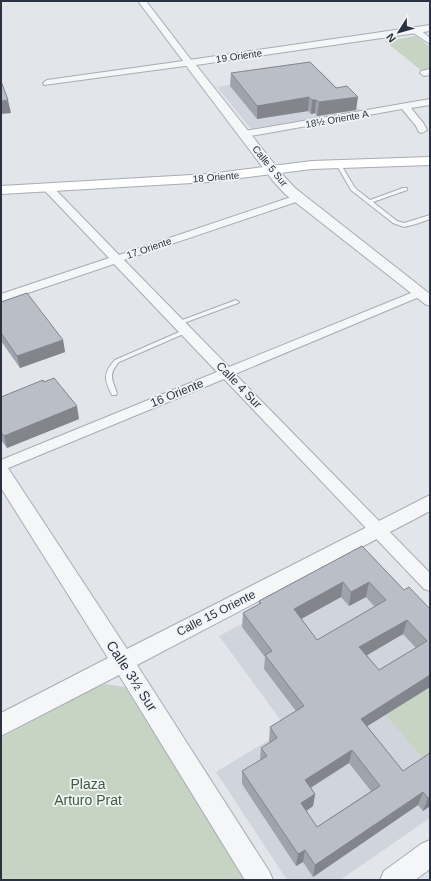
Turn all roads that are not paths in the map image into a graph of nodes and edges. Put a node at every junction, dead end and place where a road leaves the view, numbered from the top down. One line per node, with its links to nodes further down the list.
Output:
1 (142, 1): 5 (street, Calle 5 Sur)
2 (430, 28): 3 (street, 19 Oriente)
3 (415, 30): 4 (street); 5 (street, 19 Oriente)
4 (430, 42)
5 (189, 63): 6 (street, 19 Oriente); 10 (street, Calle 5 Sur)
6 (47, 83)
7 (430, 102): 8 (street, 18½ Oriente A)
8 (405, 107): 9 (street); 10 (street, 18½ Oriente A)
9 (422, 130)
10 (245, 134): 13 (street, Calle 5 Sur)
11 (430, 161): 12 (main road, 18 Oriente)
12 (338, 164): 13 (main road, 18 Oriente); 18 (lane)
13 (272, 170): 14 (main road, 18 Oriente); 17 (street, Calle 5 Sur)
14 (47, 187): 16 (main road, 18 Oriente); 20 (street, Calle 4 Sur)
15 (405, 189): 18 (lane)
16 (1, 190)
17 (298, 198): 20 (street, 17 Oriente); 21 (street, Calle 5 Sur)
18 (371, 202): 19 (lane)
19 (430, 217)
20 (116, 258): 22 (street, 17 Oriente); 24 (street, Calle 4 Sur)
21 (425, 297): 25 (street, 16 Oriente)
22 (1, 298)
23 (236, 302): 24 (lane)
24 (183, 327): 25 (street, Calle 4 Sur); 26 (lane)
25 (227, 373): 27 (street, 16 Oriente); 30 (street, Calle 4 Sur)
26 (114, 393)
27 (1, 466)
28 (1, 473): 32 (street, Calle 3½ Sur)
29 (430, 502): 30 (street, Calle 15 Oriente)
30 (377, 529): 31 (street, Calle 4 Sur); 32 (street, Calle 15 Oriente)
31 (430, 584)
32 (123, 662): 33 (street, Calle 15 Oriente); 35 (street, Calle 3½ Sur)
33 (1, 725)
34 (430, 853): 36 (street)
35 (260, 880)
36 (393, 880)

